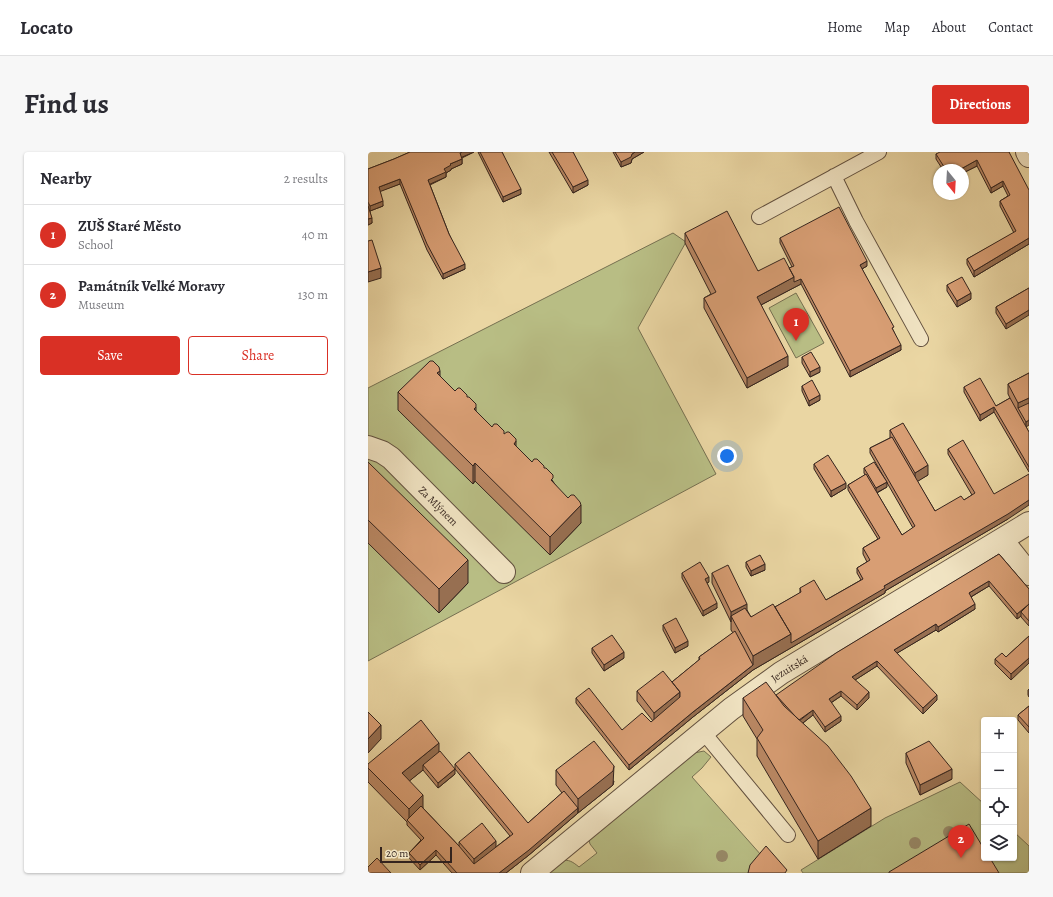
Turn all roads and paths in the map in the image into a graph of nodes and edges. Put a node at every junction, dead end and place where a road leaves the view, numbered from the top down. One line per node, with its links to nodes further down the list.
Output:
1 (880, 152): 4 (lane)
2 (1027, 152): 3 (street)
3 (1029, 156)
4 (834, 176): 5 (lane); 6 (lane)
5 (759, 217)
6 (921, 339)
7 (368, 447): 10 (street, Za Mlýnem)
8 (1029, 523): 9 (street, Jezuitská)
9 (1002, 540): 11 (street); 12 (street, Jezuitská)
10 (504, 572)
11 (1029, 574)
12 (704, 733): 13 (lane); 14 (street, Jezuitská)
13 (788, 836)
14 (532, 873)

